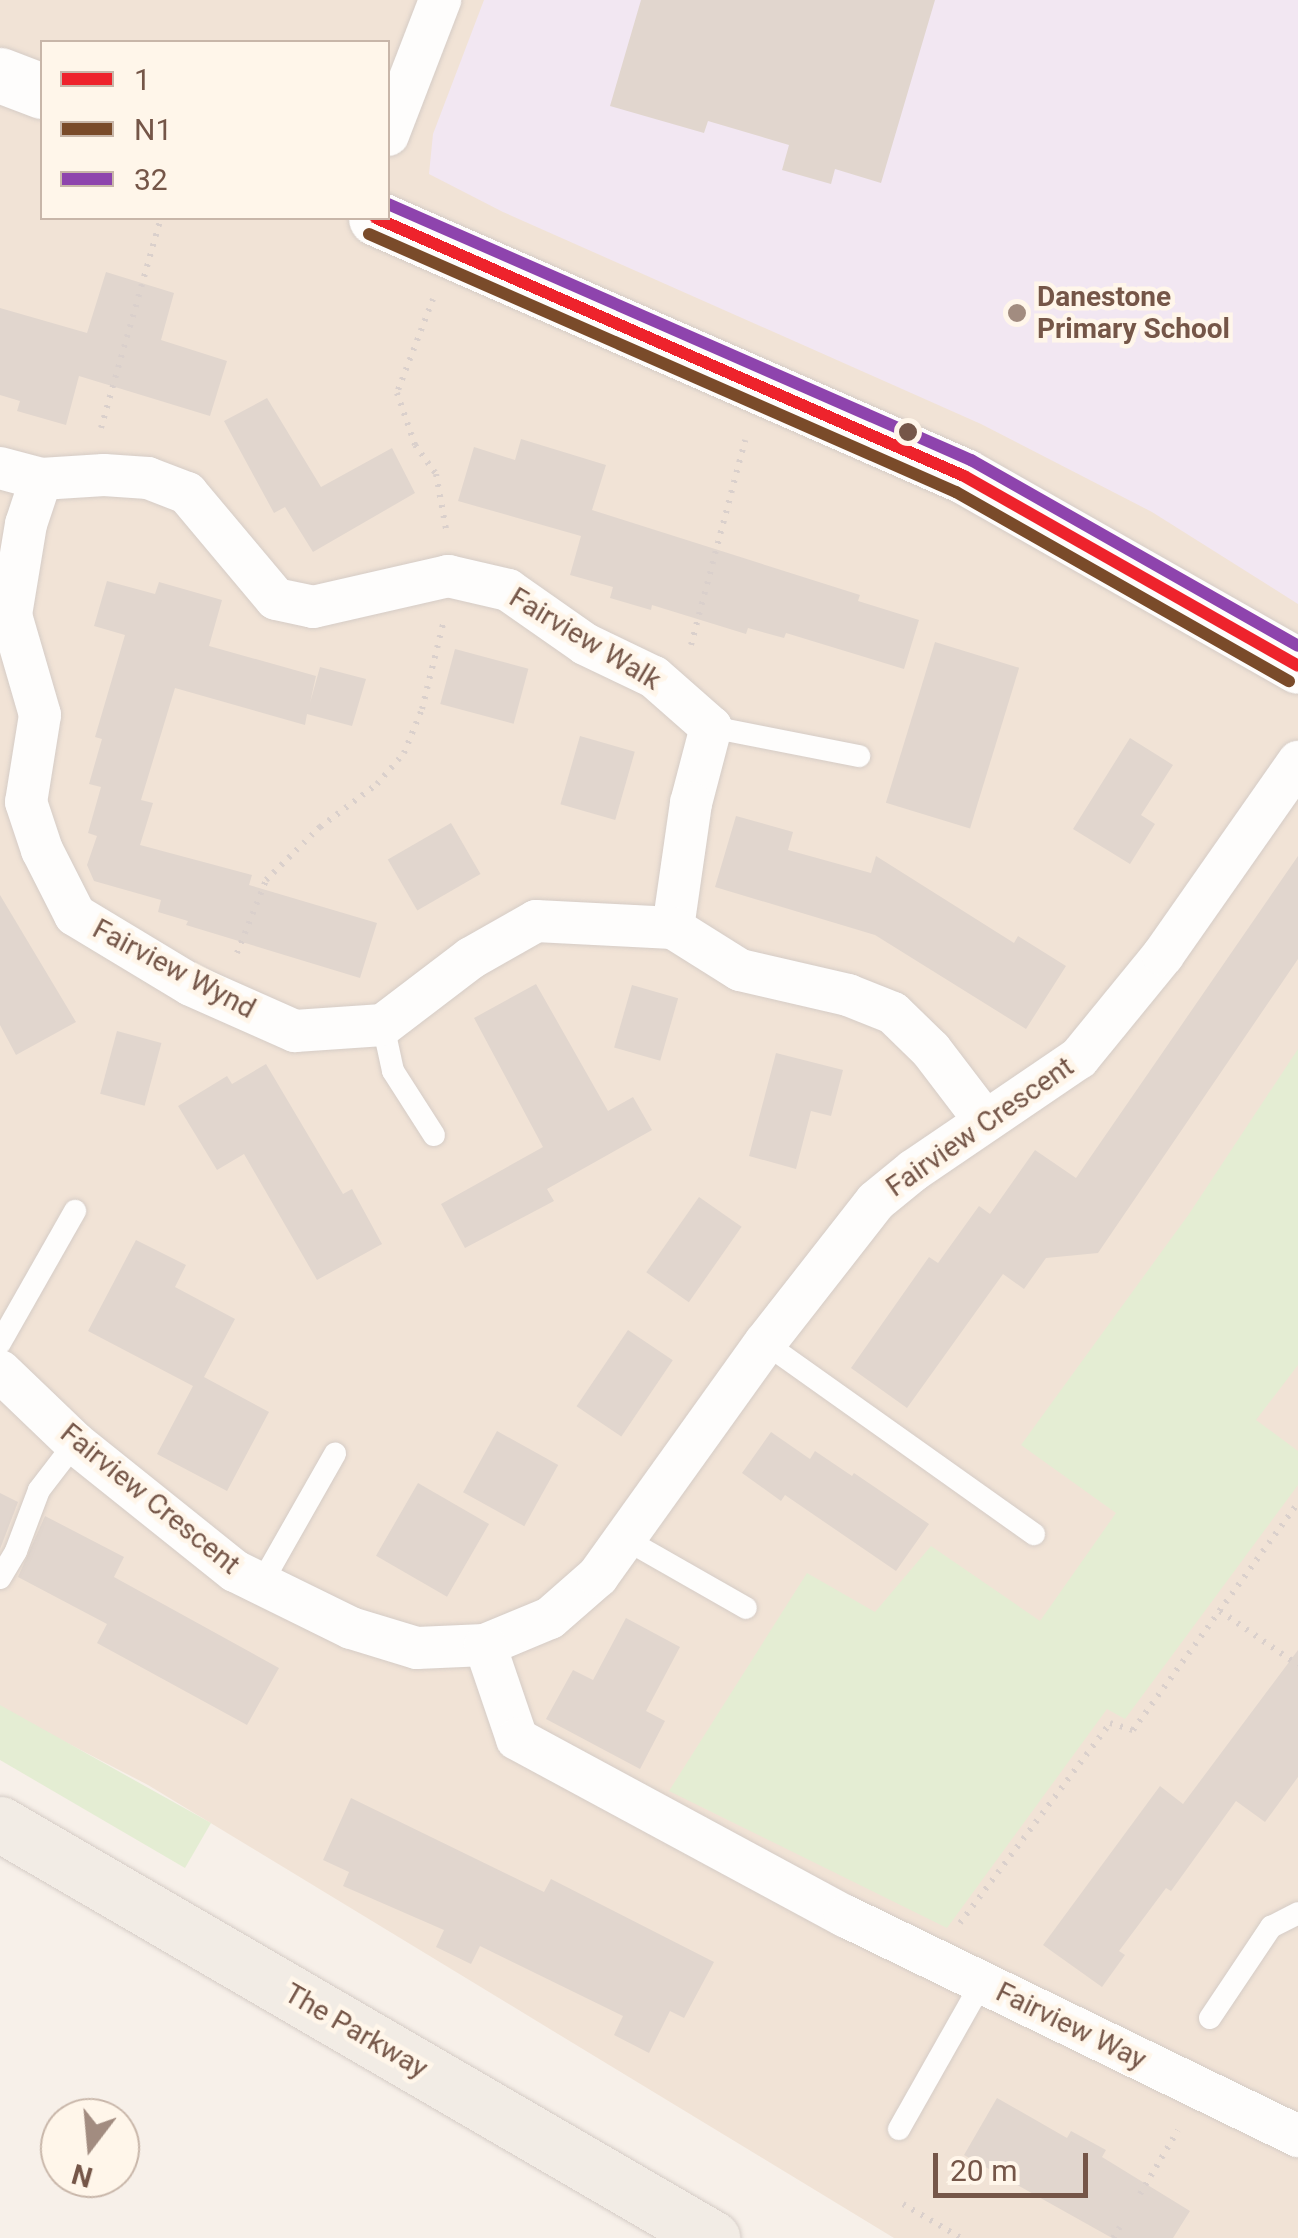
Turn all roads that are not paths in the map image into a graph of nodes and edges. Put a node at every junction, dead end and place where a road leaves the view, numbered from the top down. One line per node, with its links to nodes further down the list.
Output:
1 (440, 0): 4 (street)
2 (0, 76): 3 (street)
3 (40, 91)
4 (390, 130)
5 (381, 220): 8 (street)
6 (0, 468): 7 (street, Fairview Walk)
7 (41, 479): 9 (street, Fairview Walk); 12 (street, Fairview Wynd)
8 (1298, 666)
9 (711, 727): 10 (lane); 13 (street)
10 (859, 756)
11 (1298, 762): 15 (street, Fairview Crescent)
12 (13, 802): 14 (street, Fairview Wynd)
13 (673, 928): 14 (street); 15 (street)
14 (383, 1025): 16 (lane)
15 (985, 1121): 19 (street, Fairview Crescent)
16 (434, 1135)
17 (75, 1211): 18 (lane)
18 (0, 1343)
19 (765, 1343): 23 (lane); 24 (street, Fairview Crescent)
20 (0, 1372): 21 (street, Fairview Crescent)
21 (75, 1443): 25 (lane); 26 (street, Fairview Crescent)
22 (335, 1454): 26 (lane)
23 (1034, 1534)
24 (625, 1539): 27 (lane); 28 (street, Fairview Crescent)
25 (0, 1578)
26 (261, 1584): 28 (street, Fairview Crescent)
27 (746, 1608)
28 (485, 1646): 31 (street, Fairview Way)
29 (0, 1824): 35 (main road, The Parkway)
30 (1298, 1913): 32 (lane)
31 (982, 1982): 33 (lane); 34 (street, Fairview Way)
32 (1210, 2018)
33 (899, 2129)
34 (1298, 2136)
35 (712, 2238)

